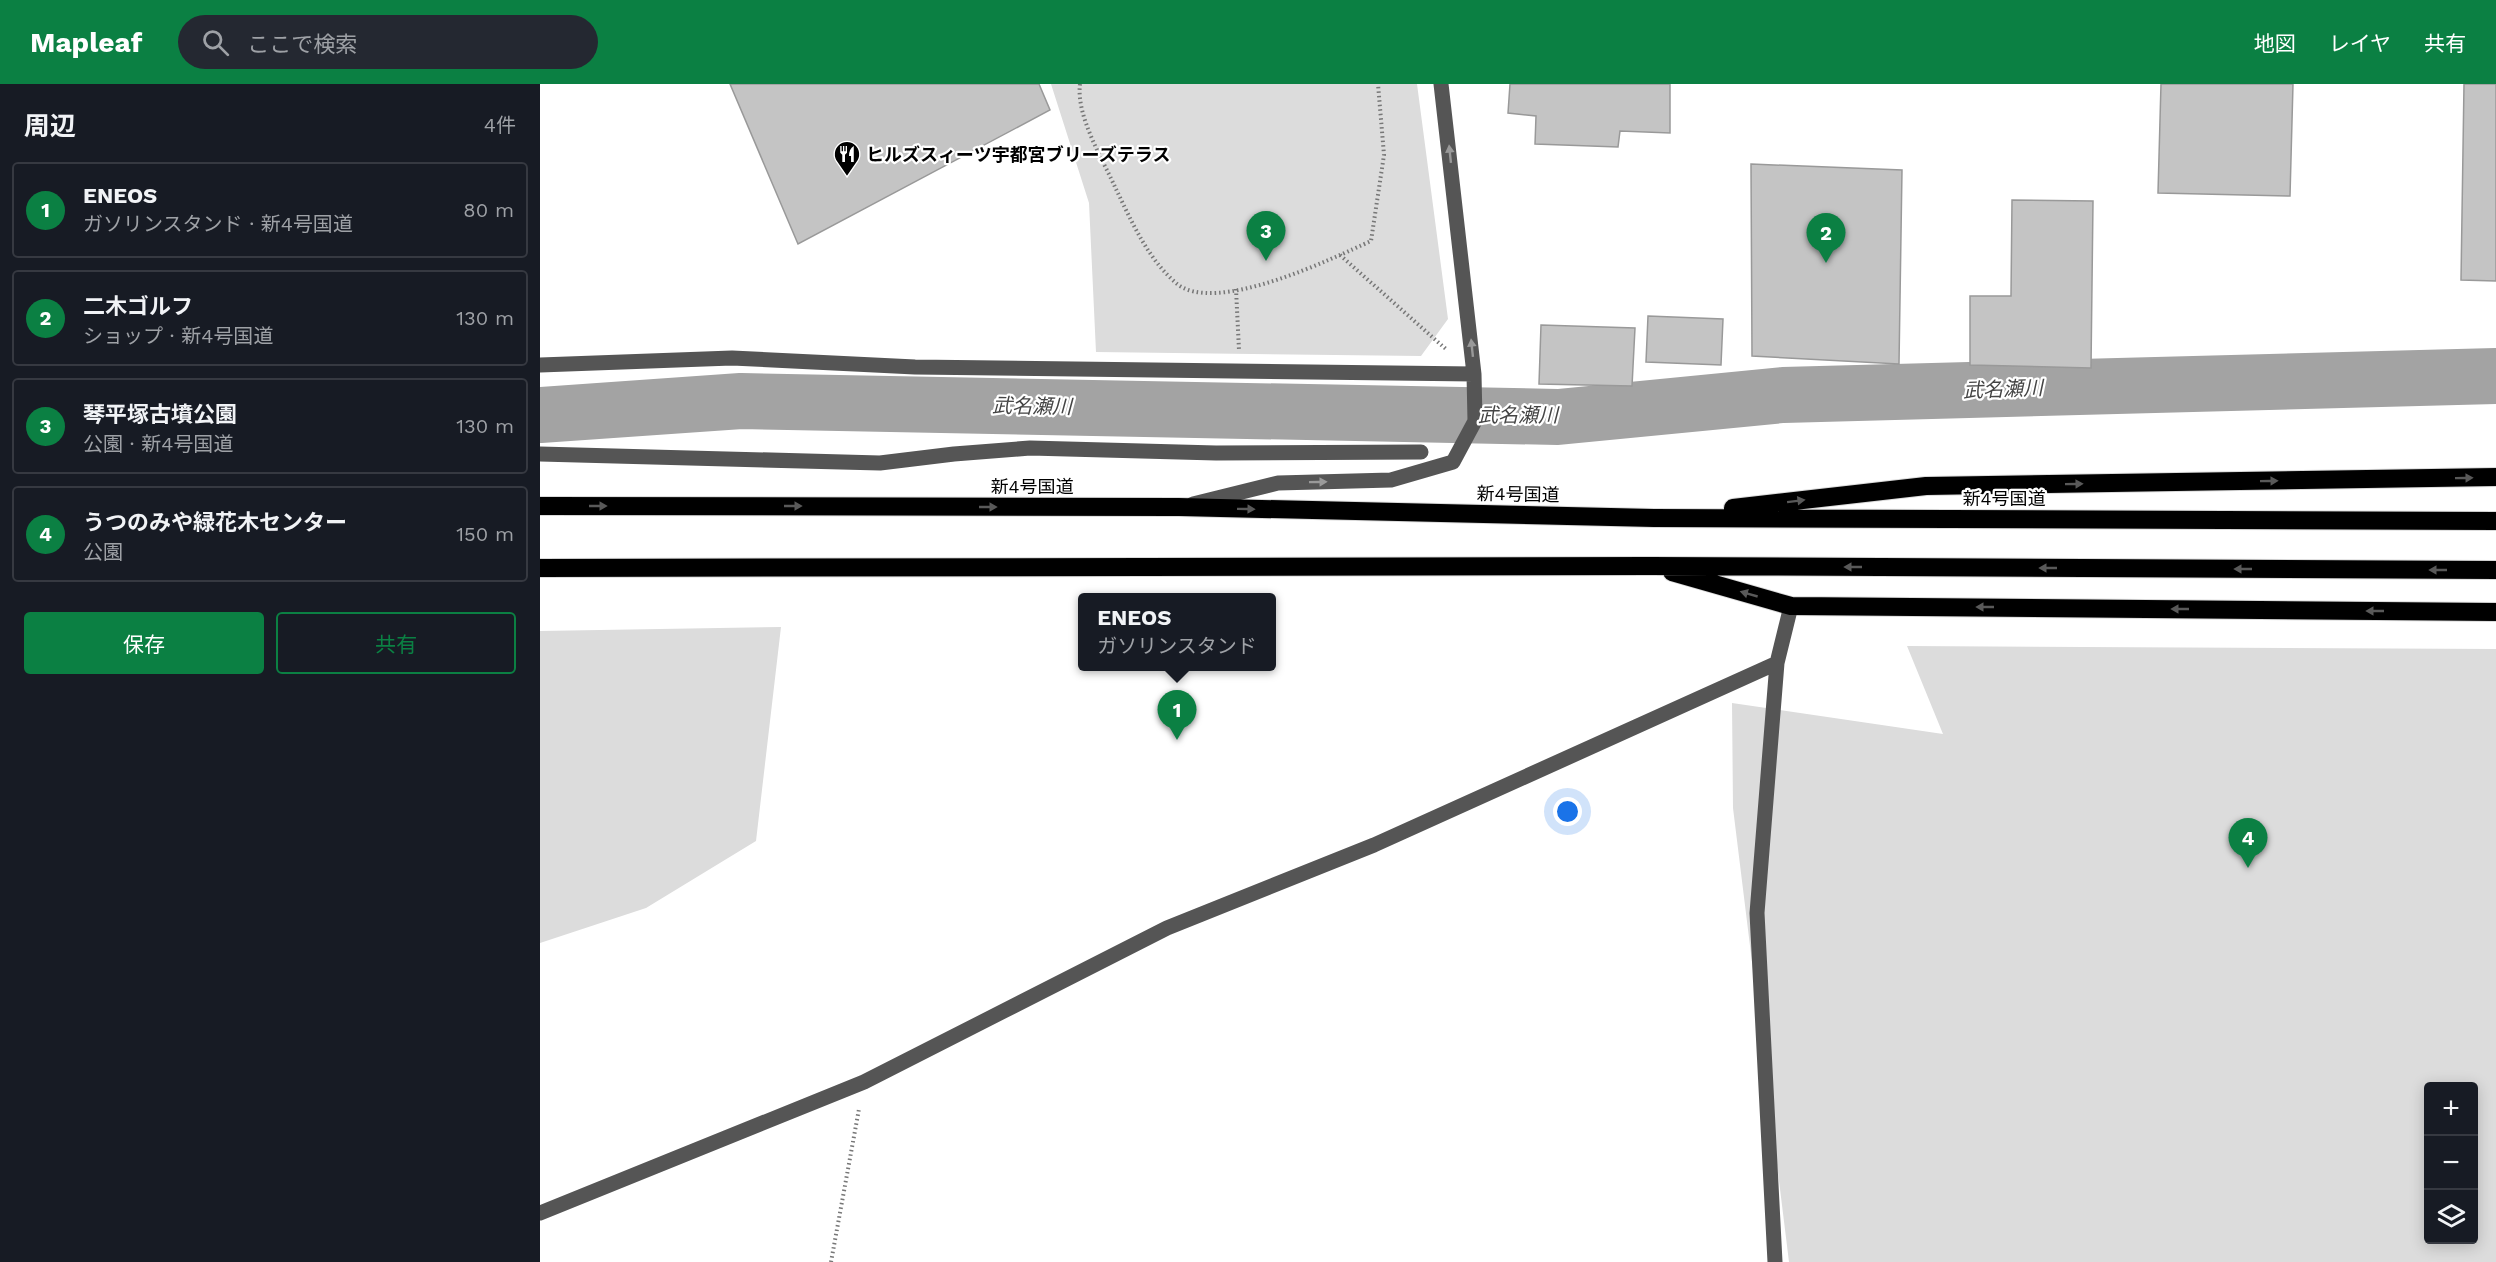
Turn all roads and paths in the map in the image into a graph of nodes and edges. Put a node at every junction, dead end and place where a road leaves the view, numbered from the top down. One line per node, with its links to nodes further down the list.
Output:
1 (1080, 84): 5 (path)
2 (1378, 84): 4 (path)
3 (1441, 84): 8 (street, one-way to 3)
4 (1340, 255): 5 (path); 8 (path)
5 (1236, 289): 7 (path)
6 (540, 365): 7 (street)
7 (1239, 371): 8 (street)
8 (1474, 374): 13 (street, one-way to 8)
9 (1420, 452): 10 (street)
10 (540, 454)
11 (2496, 477): 14 (highway, one-way to 11)
12 (540, 506): 13 (highway, 新4号国道, one-way to 13)
13 (1179, 507): 14 (highway, 新4号国道, one-way to 14)
14 (1654, 518): 15 (highway, 新4号国道)
15 (2496, 522)
16 (1650, 566): 17 (highway); 18 (highway, one-way to 16); 19 (highway, one-way to 16)
17 (540, 568)
18 (2496, 570)
19 (1791, 606): 20 (highway, one-way to 19); 21 (street)
20 (2496, 612)
21 (1777, 663): 22 (street); 25 (street)
22 (864, 1082): 23 (street); 24 (path)
23 (540, 1214)
24 (831, 1262)
25 (1775, 1262)

